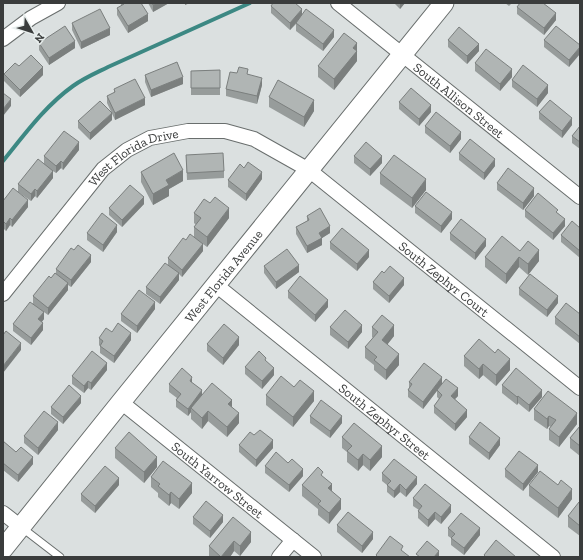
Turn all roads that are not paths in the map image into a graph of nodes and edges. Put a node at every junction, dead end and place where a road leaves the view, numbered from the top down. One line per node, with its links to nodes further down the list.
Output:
1 (58, 3): 4 (street)
2 (338, 3): 5 (street, South Allison Street)
3 (444, 3): 5 (street, West Florida Avenue)
4 (3, 38)
5 (403, 54): 6 (street, West Florida Avenue); 7 (street, South Allison Street)
6 (309, 170): 8 (street, West Florida Avenue); 9 (street, West Florida Drive); 10 (street, South Zephyr Court)
7 (580, 197)
8 (216, 285): 11 (street, West Florida Avenue); 19 (street, South Zephyr Street)
9 (3, 294)
10 (580, 388)
11 (121, 402): 13 (street, West Florida Avenue); 14 (street, South Yarrow Street)
12 (3, 513): 13 (street)
13 (21, 527): 15 (street, West Florida Avenue); 16 (lane)
14 (293, 540): 17 (street); 18 (street, South Yarrow Street)
15 (3, 549)
16 (57, 556)
17 (279, 557)
18 (314, 557)
19 (553, 557)

